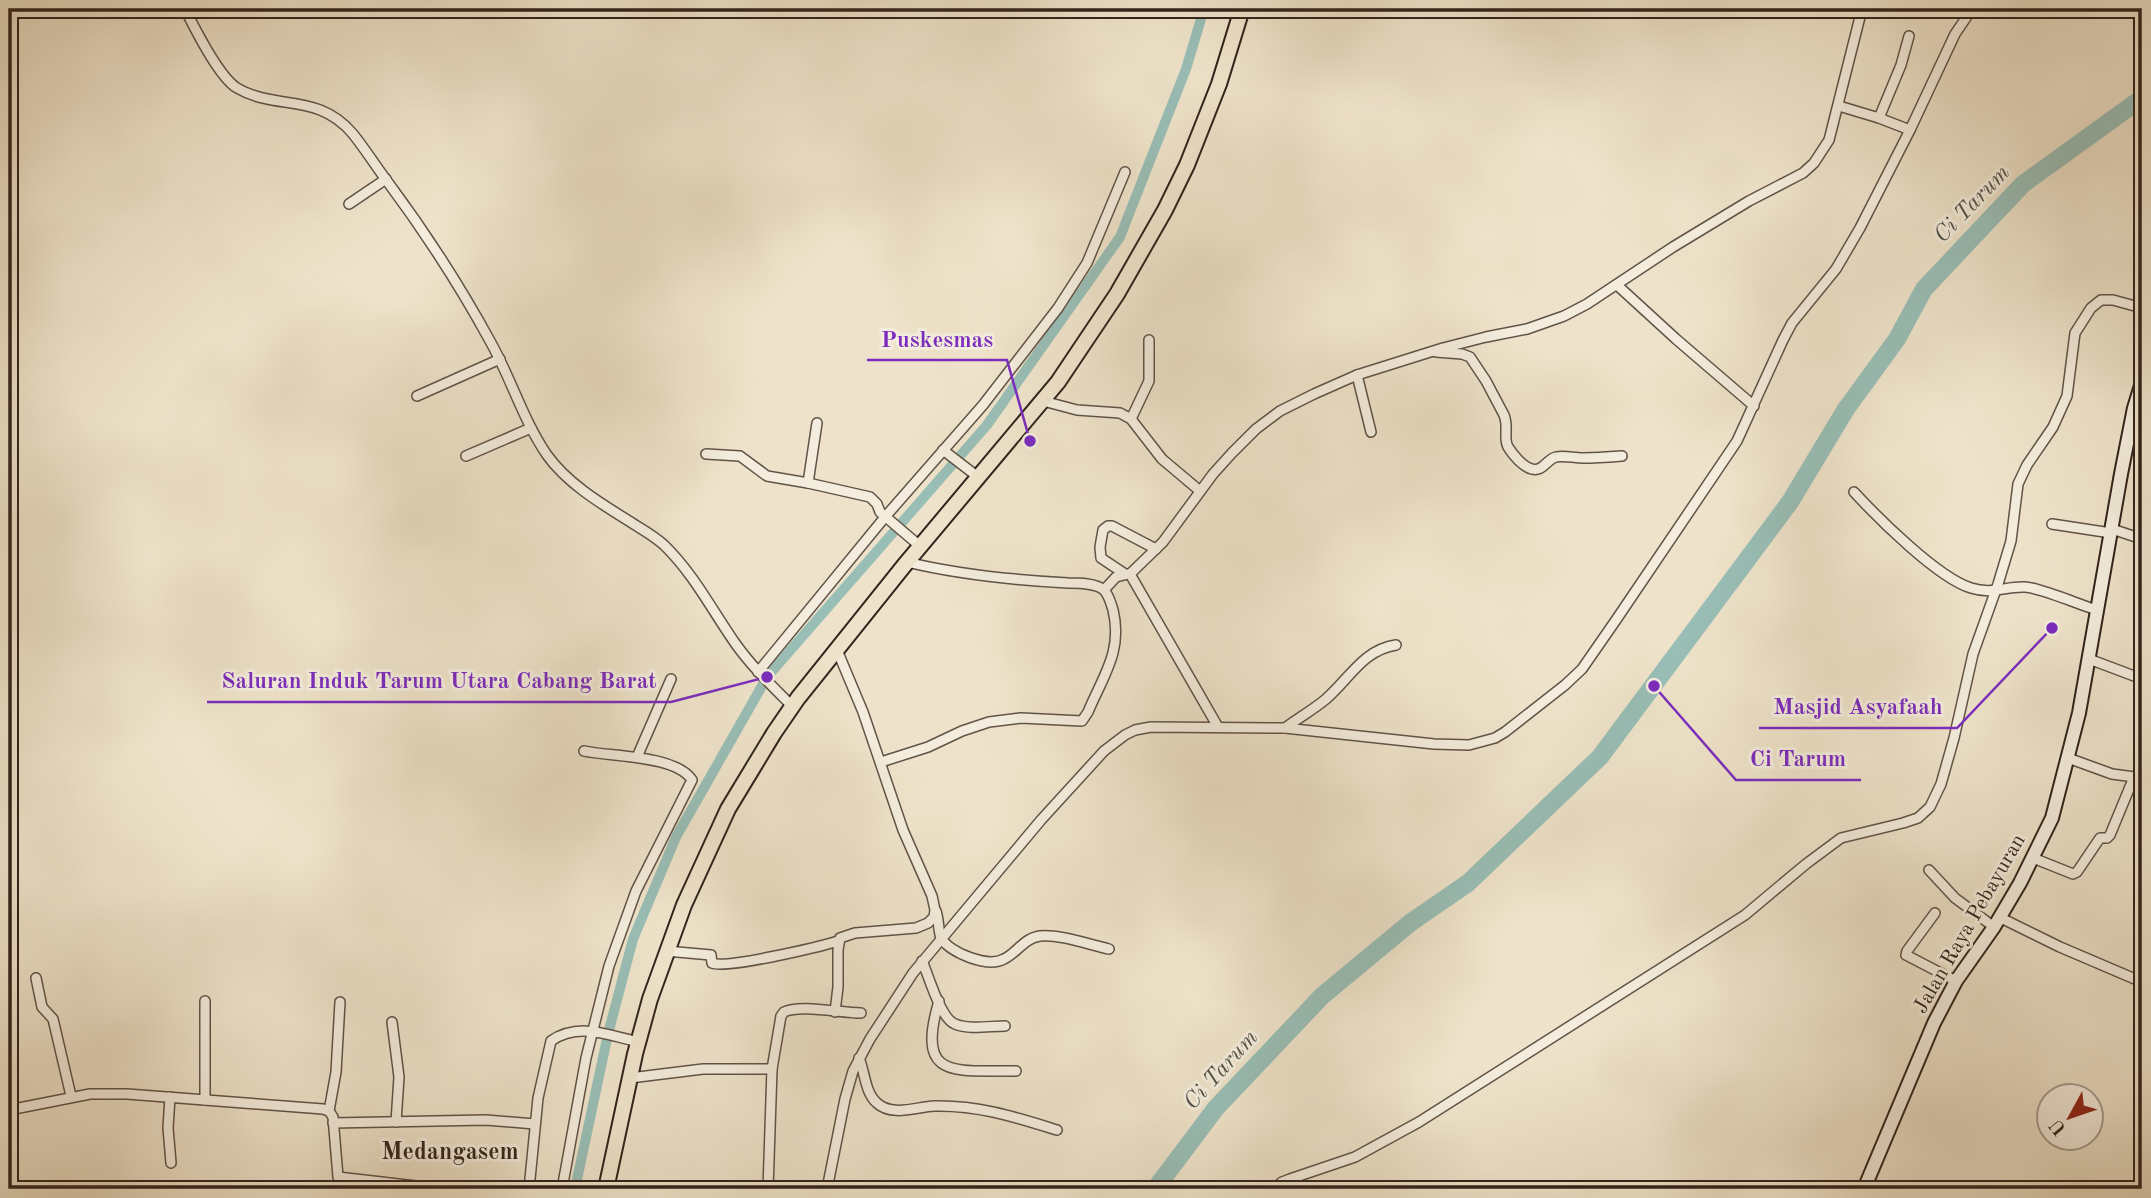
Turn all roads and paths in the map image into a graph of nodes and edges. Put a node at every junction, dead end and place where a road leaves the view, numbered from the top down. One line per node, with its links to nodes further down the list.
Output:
1 (185, 9): 10 (street)
2 (1242, 9): 22 (main road)
3 (1862, 9): 6 (street)
4 (1972, 9): 8 (street)
5 (1909, 36): 7 (street)
6 (1839, 106): 7 (street); 12 (street)
7 (1879, 118): 8 (street)
8 (1910, 130): 23 (street)
9 (1125, 172): 28 (street)
10 (386, 180): 11 (street); 17 (street)
11 (349, 204)
12 (1617, 285): 14 (street); 23 (street)
13 (2142, 308): 44 (street)
14 (1479, 338): 16 (street); 18 (street)
15 (1149, 340): 24 (street)
16 (1433, 351): 18 (street); 19 (street)
17 (500, 359): 21 (street); 26 (street)
18 (1473, 361): 31 (street)
19 (1357, 375): 27 (street); 34 (street)
20 (2142, 382): 38 (main road, Jalan Raya Pebayuran)
21 (417, 396)
22 (1043, 401): 24 (street); 32 (main road)
23 (1754, 406): 55 (street)
24 (1131, 419): 34 (street)
25 (817, 423): 33 (street)
26 (531, 428): 30 (street); 50 (street)
27 (1371, 432)
28 (946, 452): 32 (street); 36 (street)
29 (706, 454): 33 (street)
30 (466, 456)
31 (1622, 456)
32 (975, 475): 40 (main road)
33 (808, 483): 36 (street)
34 (1200, 491): 41 (street)
35 (1854, 492): 44 (street)
36 (887, 519): 40 (street); 50 (street)
37 (2052, 524): 38 (street)
38 (2111, 531): 39 (street); 46 (main road, Jalan Raya Pebayuran)
39 (2142, 539)
40 (917, 544): 42 (main road)
41 (1156, 549): 43 (street); 43 (street)
42 (907, 562): 45 (street); 48 (main road)
43 (1127, 574): 45 (street); 54 (street)
44 (1997, 588): 46 (street); 105 (street)
45 (1104, 590): 59 (street)
46 (2097, 610): 49 (main road, Jalan Raya Pebayuran)
47 (1396, 645): 55 (street)
48 (837, 650): 53 (main road); 59 (street)
49 (2089, 660): 52 (street); 58 (main road, Jalan Raya Pebayuran)
50 (759, 674): 53 (street)
51 (671, 678): 57 (street)
52 (2142, 679)
53 (787, 701): 69 (main road)
54 (1218, 727): 55 (street); 66 (street)
55 (1285, 728)
56 (584, 751): 57 (street)
57 (637, 757): 81 (street)
58 (2068, 758): 60 (street); 61 (main road, Jalan Raya Pebayuran)
59 (881, 762): 63 (street)
60 (2138, 778): 61 (street)
61 (2034, 858): 65 (main road, Jalan Raya Pebayuran)
62 (1929, 870): 65 (street)
63 (934, 906): 66 (street); 67 (street)
64 (1935, 913): 72 (street)
65 (1997, 922): 72 (main road, Jalan Raya Pebayuran); 73 (street)
66 (941, 937): 68 (street); 70 (street)
67 (838, 941): 69 (street); 77 (street)
68 (1109, 949)
69 (666, 951): 82 (main road)
70 (922, 961): 76 (street); 83 (street)
71 (36, 978): 87 (street)
72 (1956, 981): 106 (main road, Jalan Raya Pebayuran)
73 (2142, 982)
74 (205, 1001): 89 (street)
75 (340, 1002): 91 (street)
76 (939, 1002): 80 (street); 85 (street)
77 (835, 1012): 78 (street); 84 (street)
78 (860, 1013)
79 (393, 1022): 92 (street)
80 (1005, 1026)
81 (597, 1031): 82 (street); 94 (street); 101 (street)
82 (638, 1042): 86 (main road)
83 (859, 1058): 95 (street); 104 (street)
84 (772, 1069): 86 (street); 103 (street)
85 (1016, 1071)
86 (630, 1078): 102 (main road)
87 (71, 1096): 88 (street); 90 (street)
88 (170, 1097): 89 (street); 96 (street)
89 (205, 1100): 91 (street)
90 (9, 1110)
91 (329, 1111): 93 (street)
92 (396, 1122): 93 (street); 94 (street)
93 (333, 1124): 97 (street)
94 (535, 1124): 100 (street)
95 (1057, 1129)
96 (171, 1163)
97 (338, 1177): 98 (street); 99 (street)
98 (338, 1189)
99 (442, 1189)
100 (528, 1189)
101 (562, 1189)
102 (606, 1189)
103 (768, 1189)
104 (827, 1189)
105 (1274, 1189)
106 (1864, 1189)

